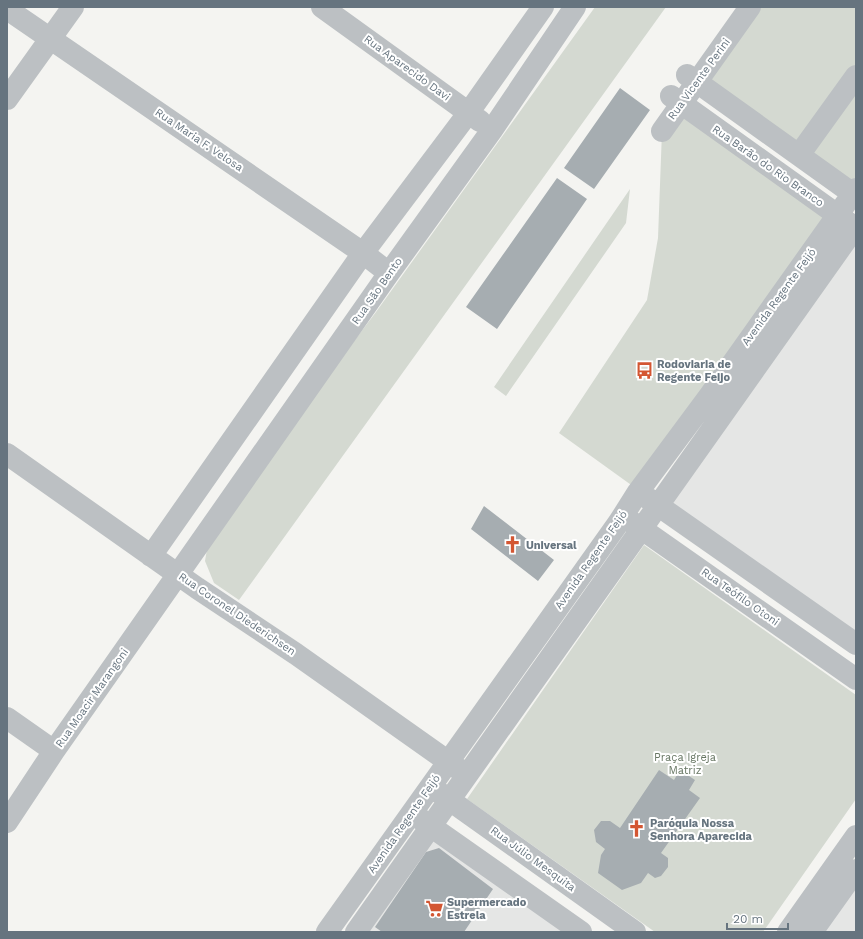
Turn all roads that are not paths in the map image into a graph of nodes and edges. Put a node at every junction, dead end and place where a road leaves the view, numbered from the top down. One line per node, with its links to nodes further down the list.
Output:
1 (72, 7): 8 (street)
2 (322, 7): 13 (street, Rua Aparecido Davi)
3 (543, 7): 13 (street)
4 (576, 7): 14 (street, Rua São Bento)
5 (735, 7): 10 (street, Rua Vicente Perini)
6 (750, 7): 10 (street, Rua Vicente Perini)
7 (7, 9): 8 (street, Rua Maria F. Velosa)
8 (50, 38): 11 (street); 18 (street, Rua Maria F. Velosa)
9 (856, 76): 15 (street)
10 (692, 78): 12 (street, Rua Vicente Perini); 15 (street)
11 (7, 99)
12 (676, 100): 17 (street, Rua Barão do Rio Branco)
13 (469, 112): 14 (street, Rua Aparecido Davi); 18 (street)
14 (492, 130): 19 (street, Rua São Bento)
15 (799, 155): 16 (street)
16 (855, 193): 17 (street, Avenida Regente Feijó)
17 (851, 224): 22 (street, Avenida Regente Feijó); 23 (street, Avenida Regente Feijó)
18 (363, 253): 19 (street, Rua Maria F. Velosa); 20 (street)
19 (389, 273): 21 (street, Rua São Bento)
20 (297, 348): 21 (street); 29 (street)
21 (323, 367): 30 (street, Rua São Bento)
22 (710, 395): 23 (street); 25 (street, Avenida Regente Feijó)
23 (726, 409): 26 (street, Avenida Regente Feijó)
24 (7, 454): 29 (street, Rua Coronel Diederichsen)
25 (638, 492): 26 (street); 27 (street, Avenida Regente Feijó)
26 (659, 505): 28 (street, Avenida Regente Feijó); 33 (street)
27 (623, 516): 28 (street, Rua Teófilo Otoni); 31 (street, Avenida Regente Feijó)
28 (642, 528): 32 (street, Avenida Regente Feijó); 35 (street, Rua Teófilo Otoni)
29 (151, 556): 30 (street, Rua Coronel Diederichsen)
30 (178, 575): 38 (street, Rua Moacir Marangoni); 39 (street, Rua Coronel Diederichsen)
31 (561, 604): 32 (street); 34 (street, Avenida Regente Feijó)
32 (579, 617): 36 (street, Avenida Regente Feijó)
33 (856, 644)
34 (516, 667): 36 (street); 39 (street, Avenida Regente Feijó)
35 (856, 679)
36 (535, 680): 40 (street, Avenida Regente Feijó)
37 (7, 718): 38 (street)
38 (54, 751): 44 (street, Rua Moacir Marangoni)
39 (448, 762): 40 (street, Rua Coronel Diederichsen); 41 (street, Avenida Regente Feijó)
40 (467, 775): 42 (street, Avenida Regente Feijó)
41 (431, 786): 42 (street, Rua Júlio Mesquita); 43 (street, Avenida Regente Feijó)
42 (450, 800): 45 (street, Avenida Regente Feijó); 48 (street, Rua Júlio Mesquita)
43 (412, 813): 45 (street); 50 (street, Avenida Regente Feijó)
44 (7, 822)
45 (431, 826): 49 (street); 51 (street, Avenida Regente Feijó)
46 (856, 836): 53 (street)
47 (856, 870): 54 (street)
48 (589, 900): 49 (street); 52 (street, Rua Júlio Mesquita)
49 (576, 929)
50 (327, 932)
51 (356, 932)
52 (635, 932)
53 (788, 932)
54 (812, 932)

